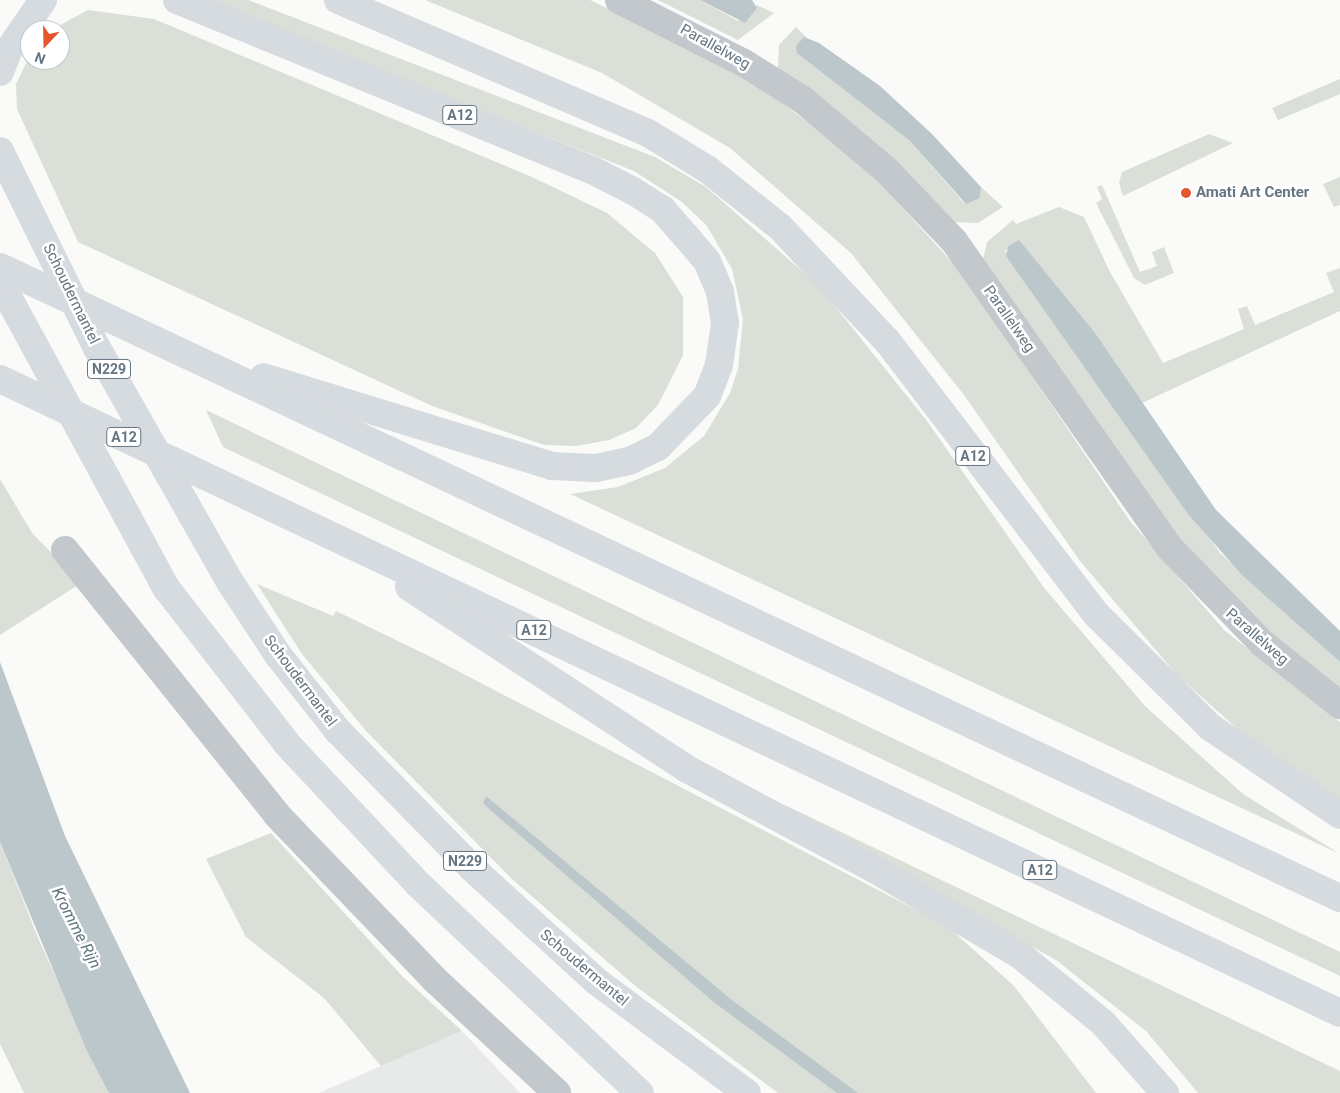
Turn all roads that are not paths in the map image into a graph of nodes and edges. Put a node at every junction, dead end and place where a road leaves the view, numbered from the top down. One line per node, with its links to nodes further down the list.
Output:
1 (43, 0): 5 (main road)
2 (177, 0): 9 (main road, A12)
3 (338, 0): 14 (main road, A12)
4 (619, 0): 13 (street, Parallelweg)
5 (0, 72)
6 (0, 150): 19 (main road, Schoudermantel / N229)
7 (0, 267): 9 (main road, A12)
8 (0, 282): 18 (main road)
9 (176, 351): 15 (main road, A12)
10 (0, 379): 11 (main road, A12)
11 (326, 532): 16 (main road, A12); 20 (main road, A12)
12 (65, 550): 17 (street)
13 (1340, 705)
14 (1340, 815)
15 (1340, 898)
16 (1340, 1013)
17 (557, 1093)
18 (640, 1093)
19 (746, 1093)
20 (1165, 1093)

